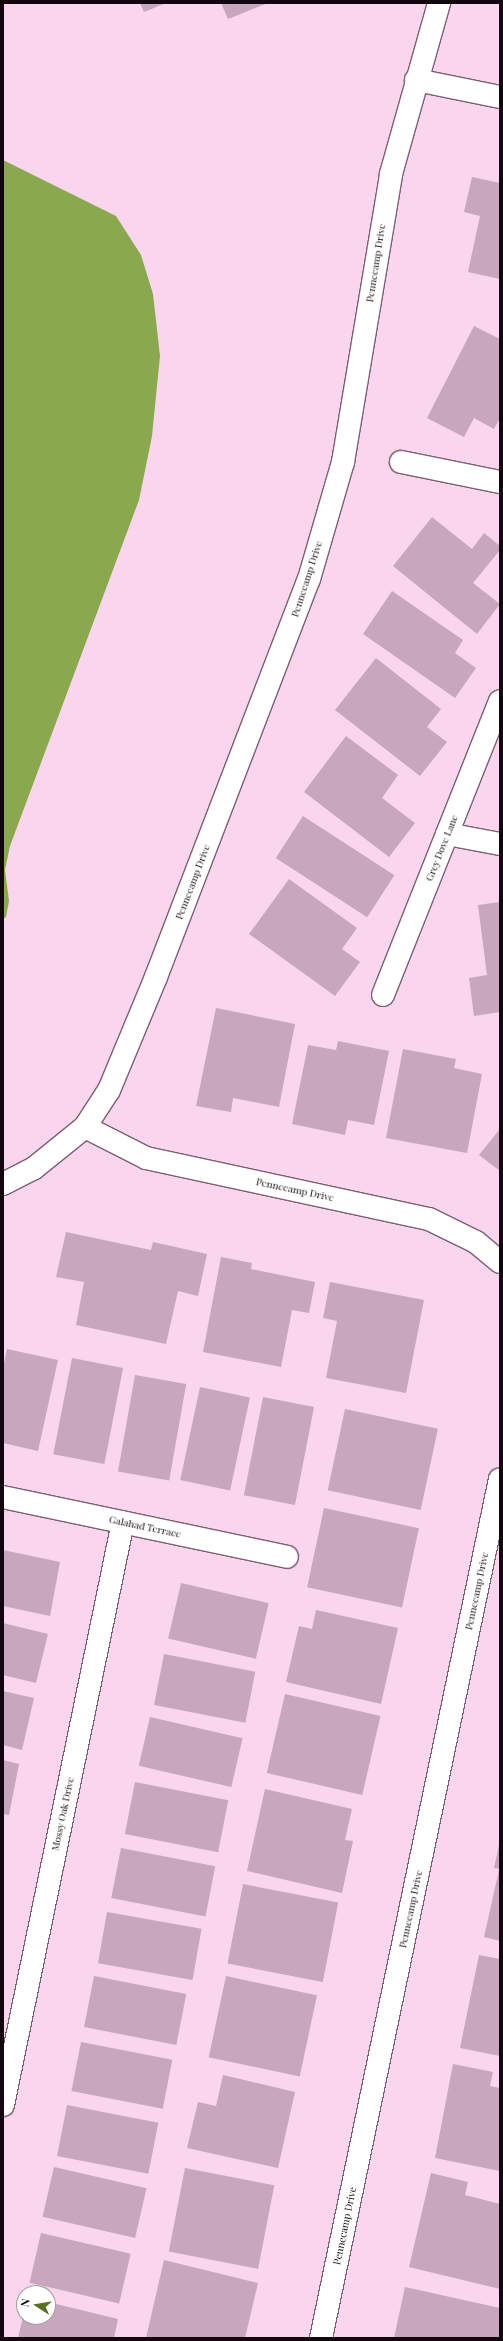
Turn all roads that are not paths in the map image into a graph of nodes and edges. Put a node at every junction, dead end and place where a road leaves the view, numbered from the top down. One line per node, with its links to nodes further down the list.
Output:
1 (439, 3): 2 (street, Pennecamp Drive)
2 (416, 80): 3 (street); 10 (street, Pennecamp Drive)
3 (500, 97)
4 (400, 462): 5 (street)
5 (500, 482)
6 (500, 701): 7 (street, Grey Dove Lane)
7 (447, 834): 8 (street); 9 (street, Grey Dove Lane)
8 (500, 844)
9 (383, 995)
10 (86, 1127): 11 (street, Pennecamp Drive); 12 (street, Pennecamp Drive)
11 (3, 1184)
12 (500, 1262)
13 (500, 1479): 18 (street, Pennecamp Drive)
14 (3, 1497): 15 (street, Galahad Terrace)
15 (123, 1522): 16 (street, Galahad Terrace); 17 (street, Mossy Oak Drive)
16 (287, 1557)
17 (3, 2105)
18 (321, 2338)

